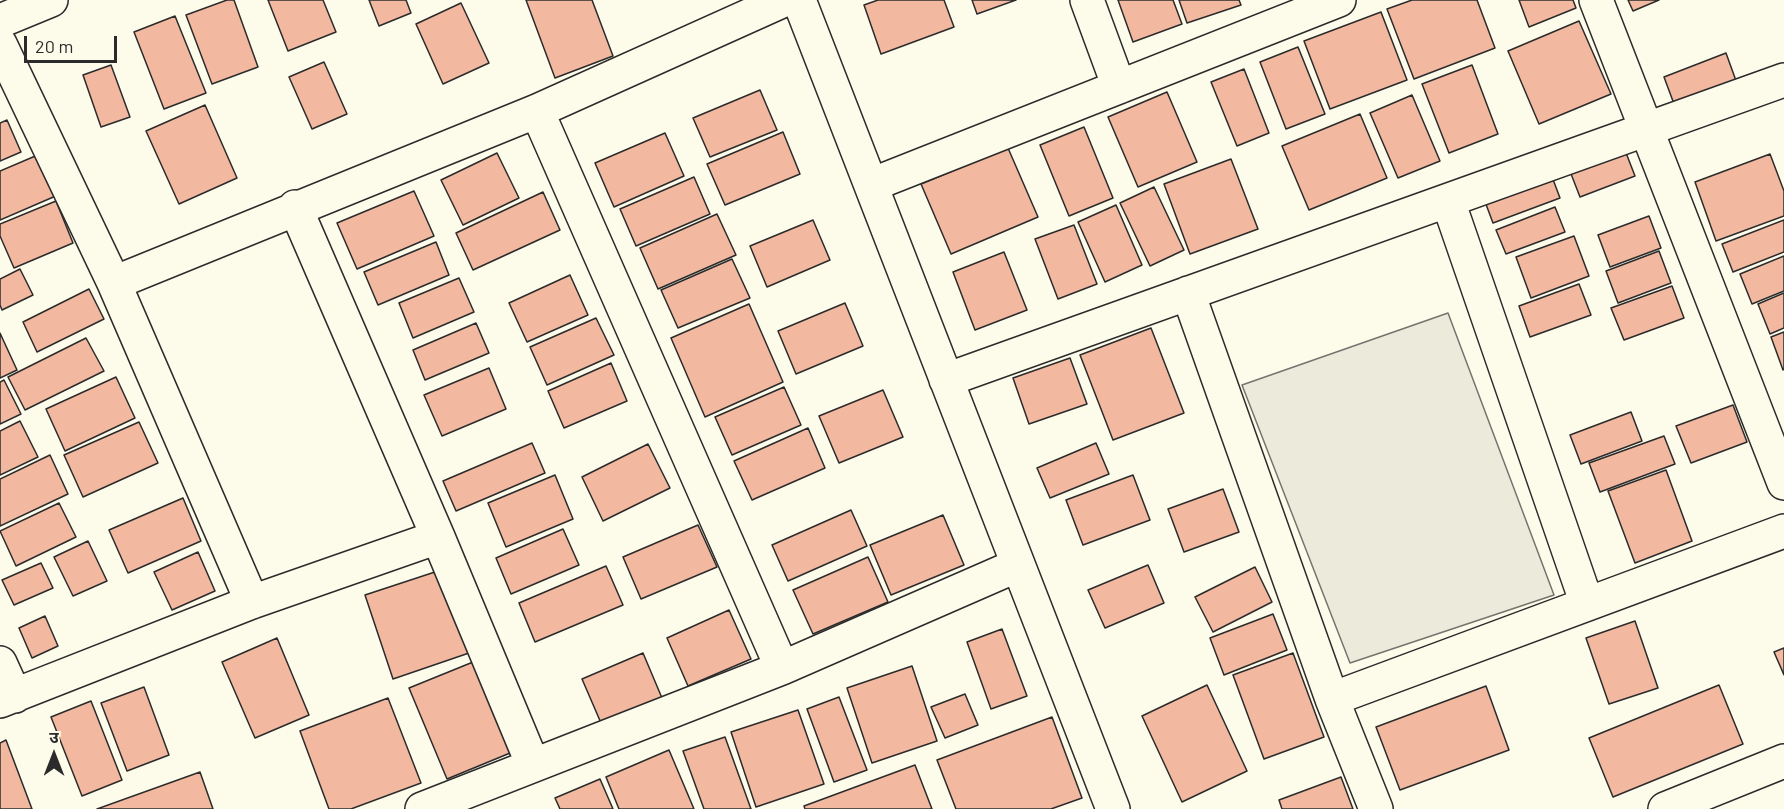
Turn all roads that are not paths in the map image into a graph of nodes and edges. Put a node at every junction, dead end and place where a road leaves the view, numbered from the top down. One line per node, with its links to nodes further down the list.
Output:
1 (51, 0): 7 (street)
2 (784, 0): 11 (street)
3 (799, 0): 13 (street)
4 (1087, 0): 10 (street)
5 (1339, 0): 10 (street)
6 (1596, 0): 12 (street)
7 (0, 21)
8 (0, 44): 16 (street)
9 (1784, 80): 12 (street)
10 (1119, 87): 13 (street)
11 (537, 111): 15 (street); 26 (street)
12 (1647, 130): 14 (street); 19 (street)
13 (871, 185): 18 (street)
14 (1448, 201): 17 (street); 24 (street)
15 (295, 207): 16 (street); 21 (street)
16 (114, 283): 23 (street)
17 (1188, 293): 18 (street); 28 (street)
18 (946, 380): 22 (street)
19 (1784, 483)
20 (1784, 531): 24 (street)
21 (438, 537): 23 (street); 30 (street)
22 (1018, 565): 26 (street); 32 (street)
23 (252, 602): 27 (street)
24 (1587, 604): 28 (street)
25 (0, 663): 27 (street)
26 (782, 668): 30 (street)
27 (7, 698)
28 (1332, 699): 33 (street)
29 (1784, 761): 34 (street)
30 (533, 765): 31 (street)
31 (422, 809)
32 (1113, 809)
33 (1376, 809)
34 (1665, 809)

